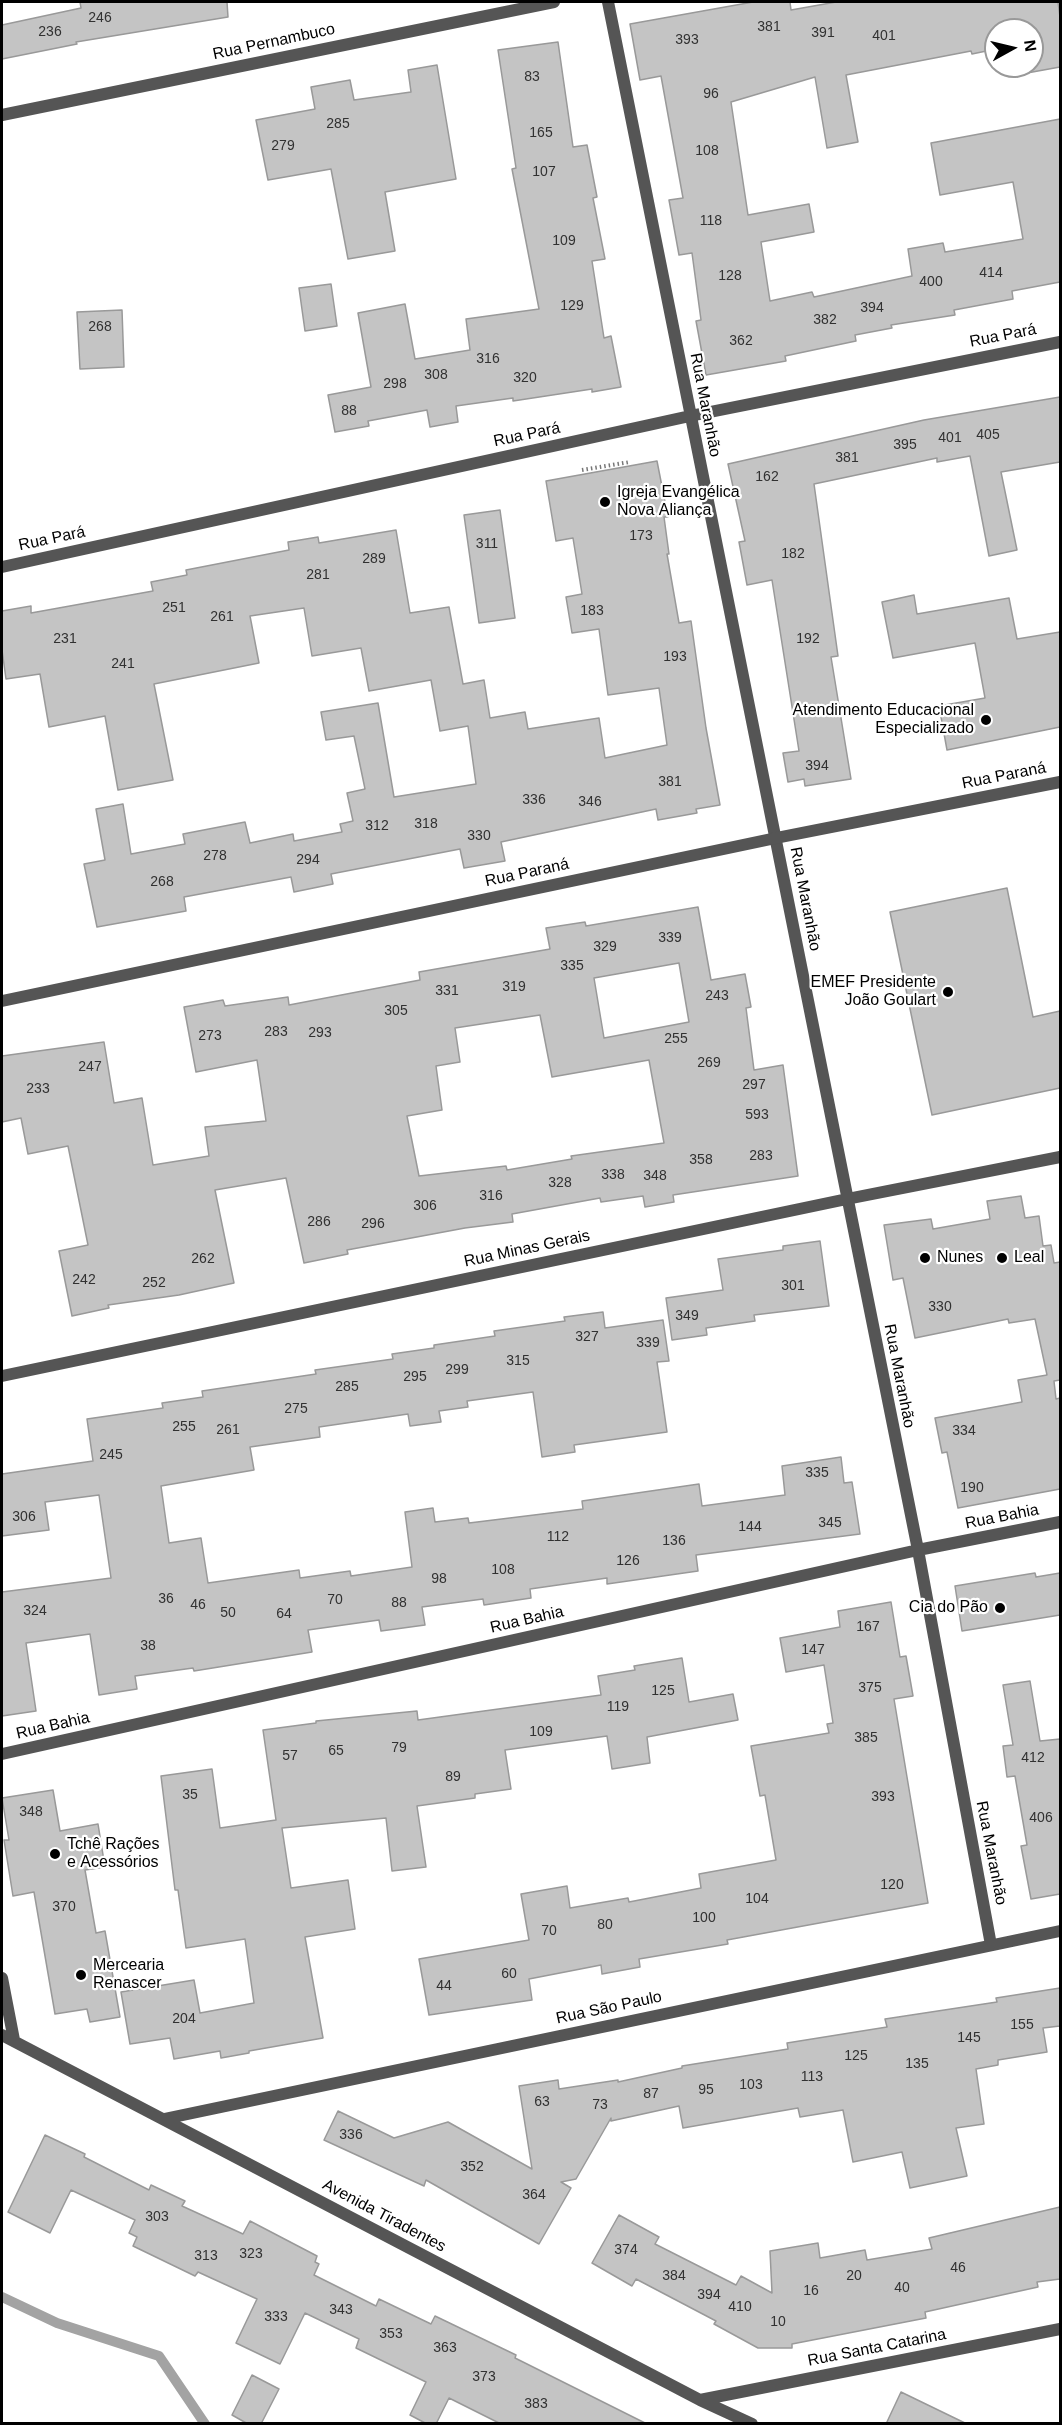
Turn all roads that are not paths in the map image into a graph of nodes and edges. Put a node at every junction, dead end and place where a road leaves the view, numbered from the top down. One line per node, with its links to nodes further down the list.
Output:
1 (554, 2): 3 (street, Rua Pernambuco)
2 (608, 2): 5 (street, Rua Maranhão)
3 (2, 115)
4 (1060, 342): 5 (street, Rua Pará)
5 (690, 416): 6 (street, Rua Pará); 8 (street, Rua Maranhão)
6 (2, 567)
7 (1060, 782): 8 (street, Rua Paraná)
8 (776, 838): 9 (street, Rua Paraná); 11 (street, Rua Maranhão)
9 (2, 1001)
10 (1060, 1157): 11 (street, Rua Minas Gerais)
11 (847, 1199): 12 (street, Rua Minas Gerais); 14 (street, Rua Maranhão)
12 (2, 1376)
13 (1060, 1522): 14 (street, Rua Bahia)
14 (918, 1550): 15 (street, Rua Bahia); 17 (street, Rua Maranhão)
15 (2, 1754)
16 (1060, 1930): 17 (street, Rua São Paulo)
17 (991, 1945): 21 (street, Rua São Paulo)
18 (2, 1978): 20 (street)
19 (2, 2035): 20 (street, Avenida Tiradentes)
20 (14, 2040): 21 (street, Avenida Tiradentes)
21 (164, 2119): 23 (street, Avenida Tiradentes)
22 (1060, 2329): 23 (street, Rua Santa Catarina)
23 (700, 2400): 24 (street, Avenida Tiradentes)
24 (752, 2424)

